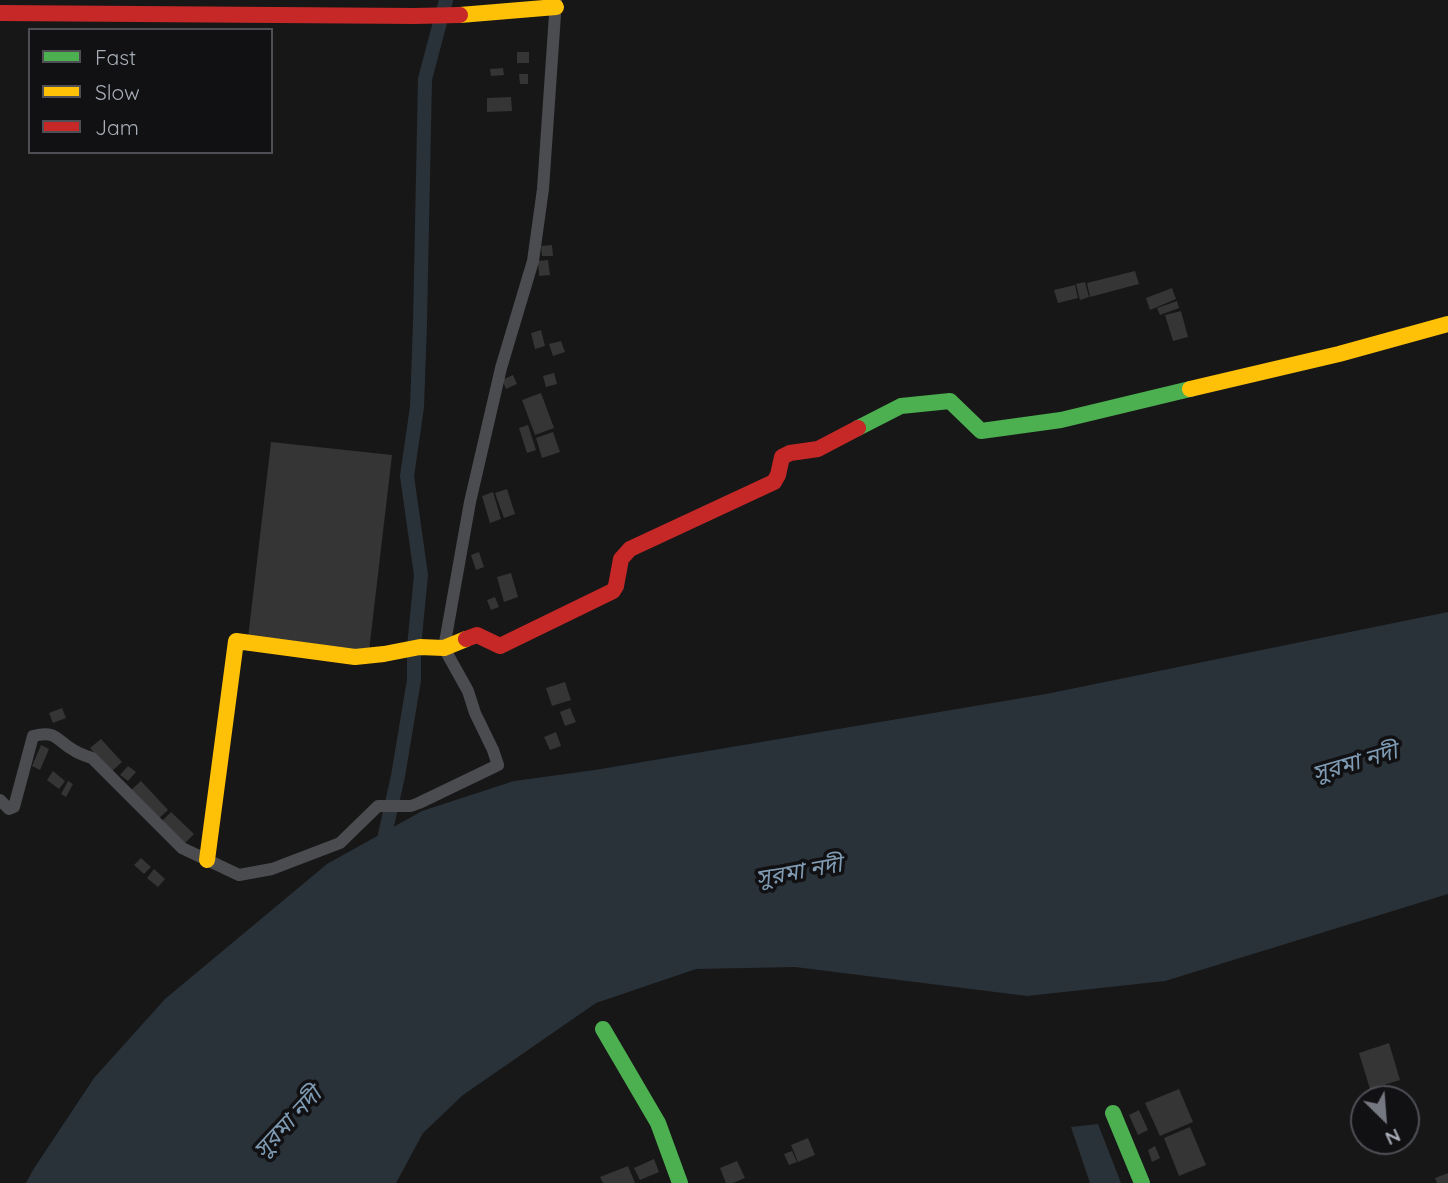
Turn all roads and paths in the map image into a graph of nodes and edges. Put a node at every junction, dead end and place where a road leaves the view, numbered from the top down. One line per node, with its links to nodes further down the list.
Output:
1 (556, 4): 2 (street); 5 (street)
2 (141, 8): 3 (street)
3 (0, 13)
4 (1448, 324): 5 (street)
5 (444, 648): 7 (street); 7 (street)
6 (0, 800): 7 (street)
7 (207, 860)
8 (603, 1029): 10 (street)
9 (1113, 1113): 11 (street)
10 (680, 1183)
11 (1142, 1183)

